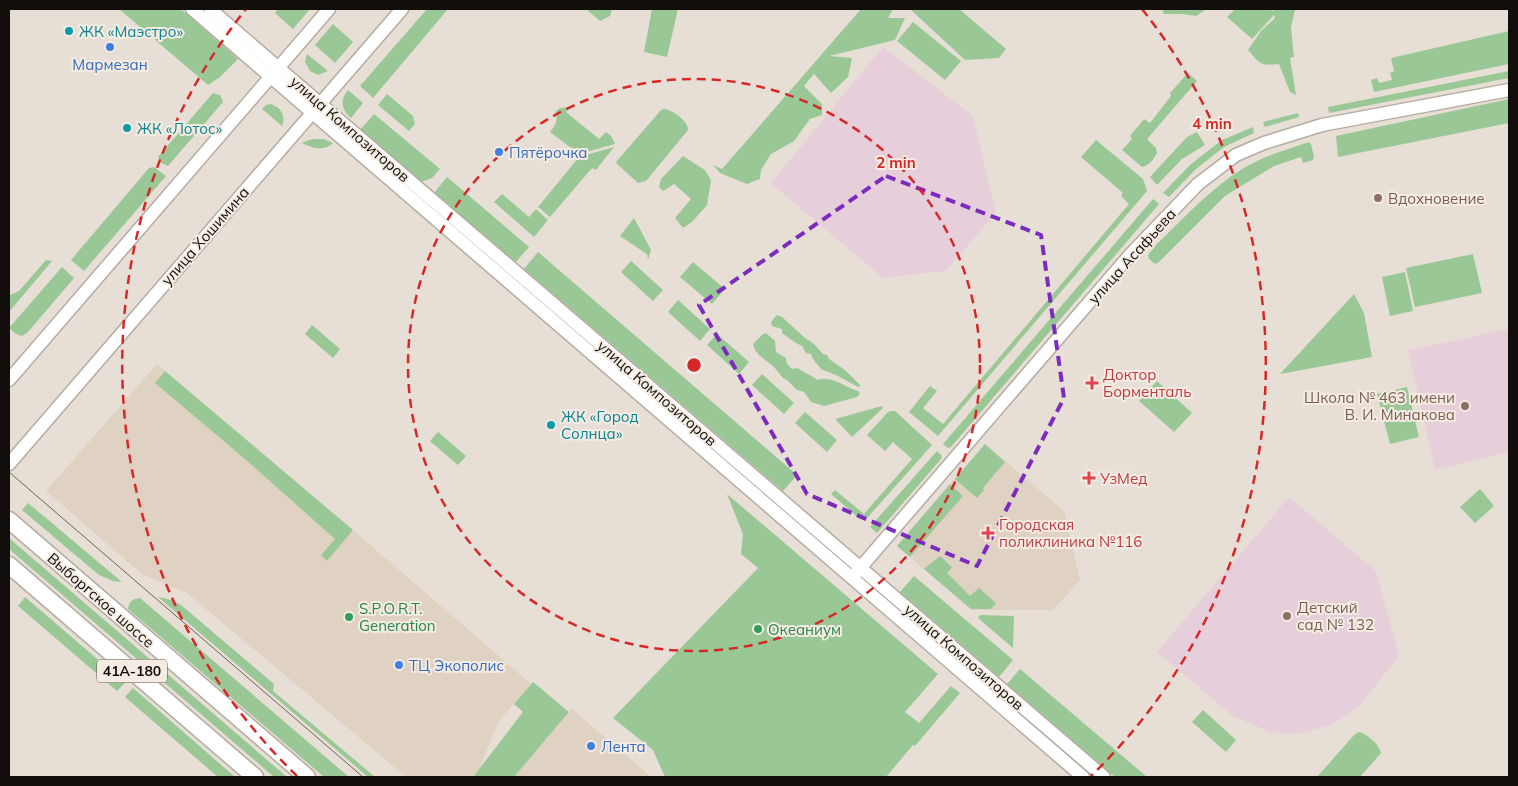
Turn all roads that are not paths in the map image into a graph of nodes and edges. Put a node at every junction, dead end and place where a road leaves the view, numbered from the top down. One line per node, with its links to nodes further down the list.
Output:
1 (192, 9): 5 (street, улица Композиторов)
2 (210, 9): 5 (street, улица Композиторов)
3 (329, 9): 5 (street)
4 (402, 9): 7 (street, улица Хошимина)
5 (274, 72): 7 (street, улица Композиторов); 8 (street)
6 (1509, 90): 12 (street, улица Асафьева)
7 (316, 108): 9 (street, улица Хошимина); 12 (street, улица Композиторов); 13 (street, улица Композиторов)
8 (9, 380)
9 (9, 464)
10 (9, 520): 15 (main road, Выборгское шоссе / 41А-180)
11 (9, 565): 14 (main road, 41А-180)
12 (861, 568): 13 (street, улица Асафьева); 17 (street, улица Композиторов)
13 (852, 578): 16 (street, улица Композиторов)
14 (255, 777)
15 (307, 777)
16 (1082, 777)
17 (1104, 777)

